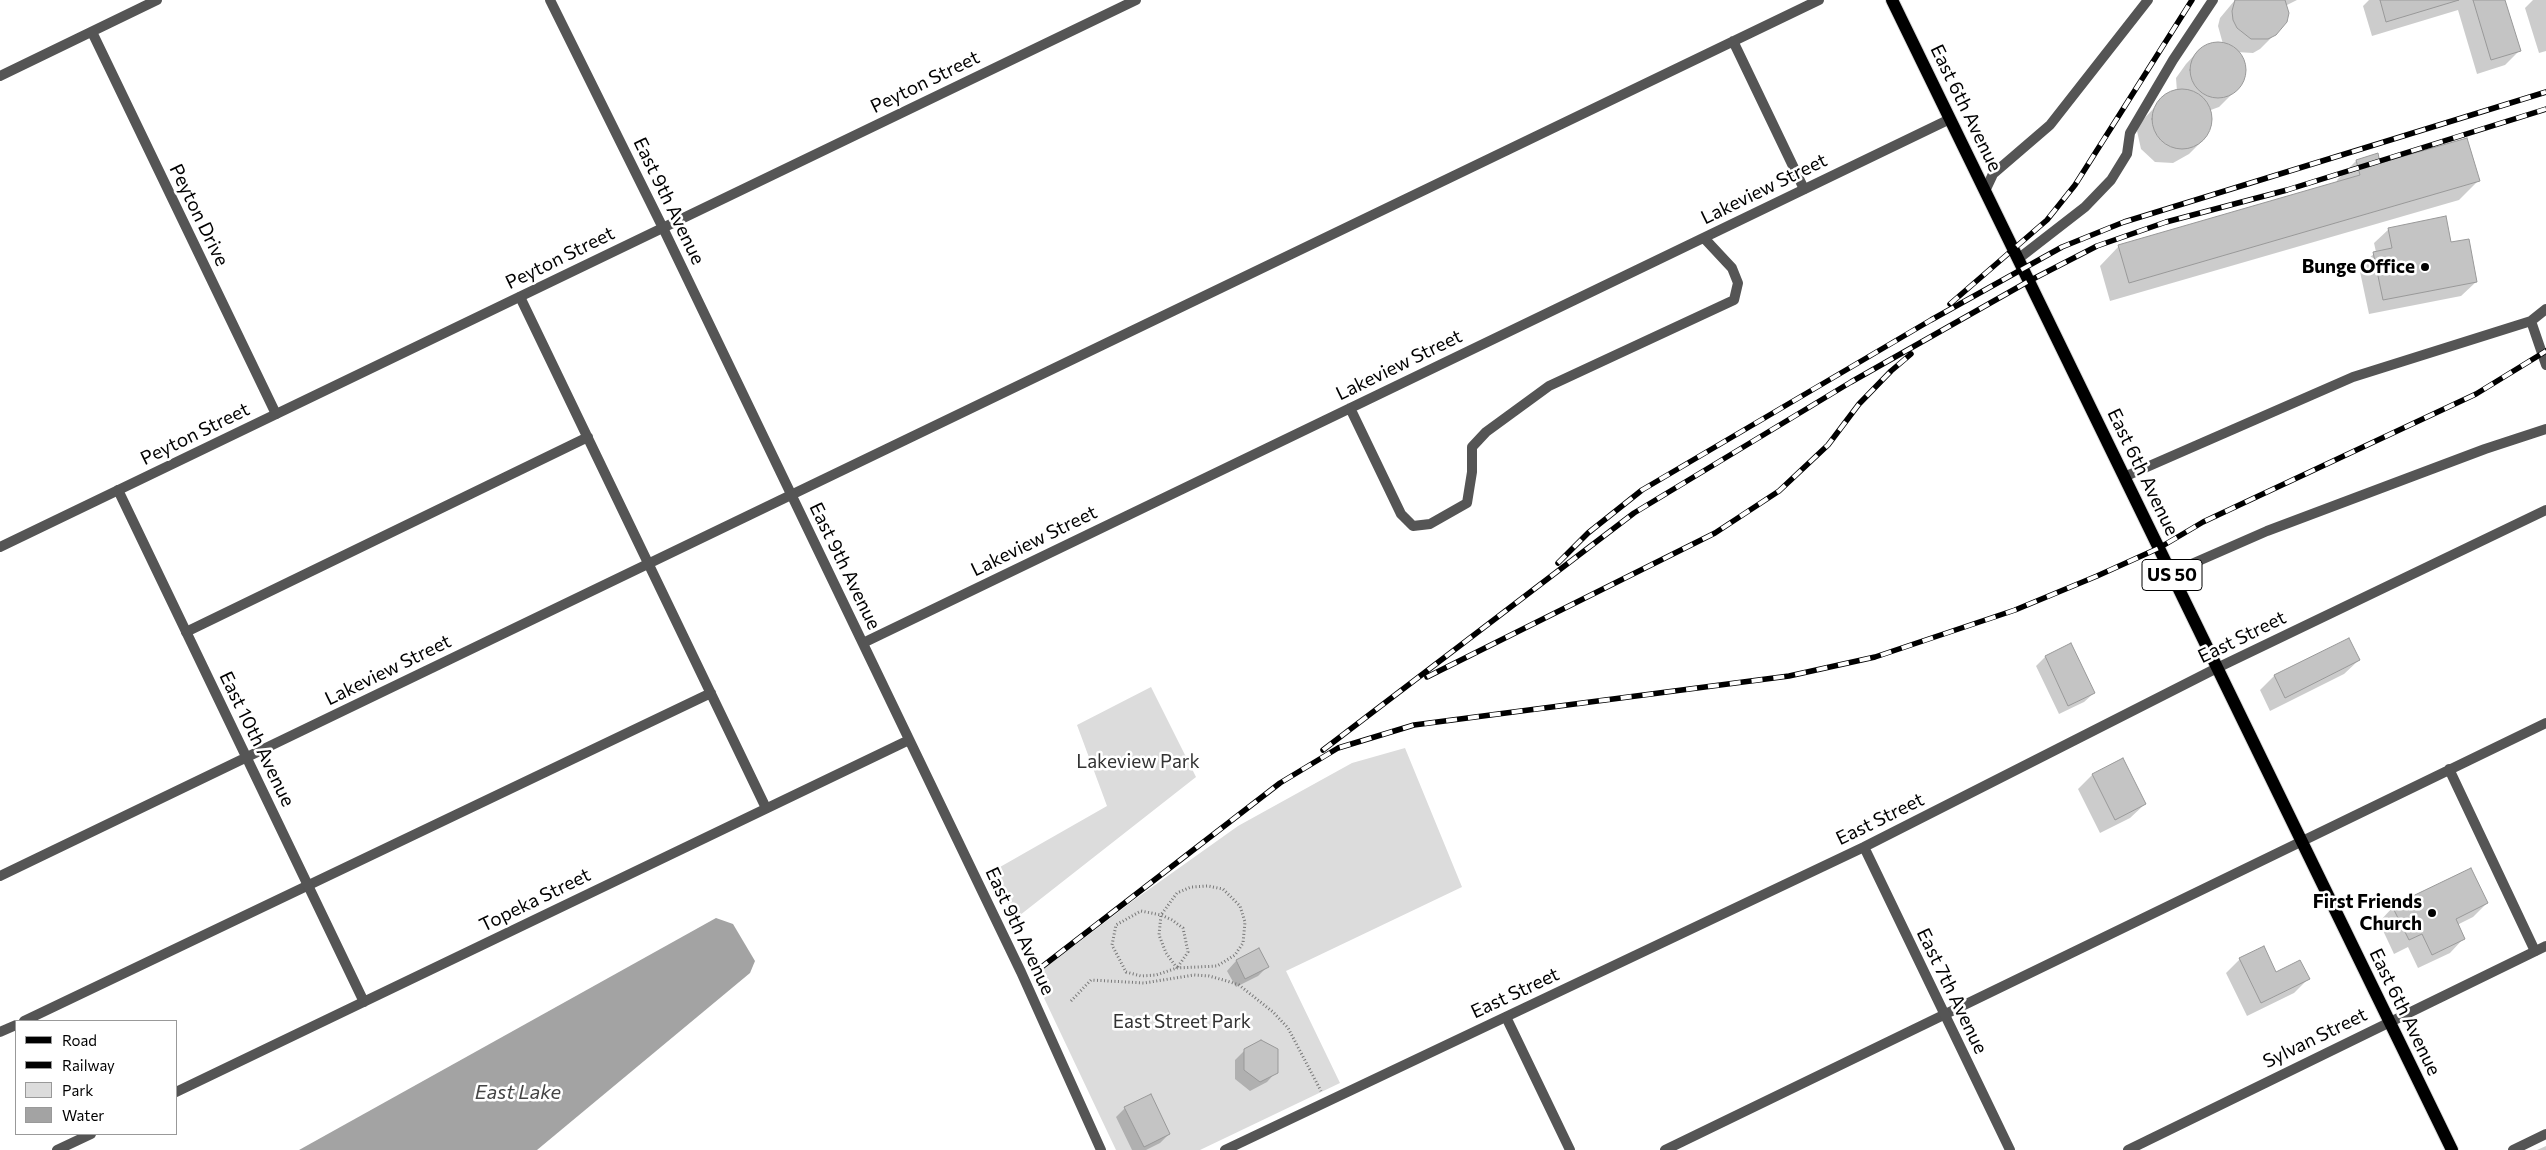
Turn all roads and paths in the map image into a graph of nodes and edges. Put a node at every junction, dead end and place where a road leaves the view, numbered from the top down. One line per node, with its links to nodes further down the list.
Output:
1 (157, 0): 8 (street)
2 (550, 0): 14 (street, East 9th Avenue)
3 (1136, 0): 14 (street, Peyton Street)
4 (1819, 0): 9 (street, Lakeview Street)
5 (1892, 0): 11 (main road, East 6th Avenue / US 50)
6 (2148, 0): 13 (street)
7 (2212, 0): 16 (street)
8 (92, 32): 10 (street); 22 (street, Peyton Drive)
9 (1733, 41): 12 (street); 27 (street, Lakeview Street)
10 (0, 76)
11 (1950, 119): 12 (street, Lakeview Street); 13 (main road, East 6th Avenue / US 50)
12 (1804, 190): 15 (street, Lakeview Street)
13 (1985, 191): 16 (main road, East 6th Avenue / US 50)
14 (663, 228): 17 (street, Peyton Street); 27 (street, East 9th Avenue)
15 (1704, 238): 21 (street, Lakeview Street); 21 (street)
16 (2018, 259): 25 (main road, East 6th Avenue / US 50)
17 (520, 297): 22 (street, Peyton Street); 24 (street)
18 (2546, 309): 19 (street)
19 (2532, 321): 20 (street); 25 (street)
20 (2546, 365)
21 (1350, 408): 33 (street, Lakeview Street)
22 (276, 414): 26 (street, Peyton Street)
23 (2546, 429): 31 (street)
24 (588, 437): 30 (street); 32 (street)
25 (2124, 477): 31 (main road, East 6th Avenue / US 50)
26 (118, 490): 29 (street, Peyton Street); 32 (street, East 10th Avenue)
27 (791, 495): 30 (street, Lakeview Street); 33 (street, East 9th Avenue)
28 (2546, 510): 34 (street, East Street)
29 (0, 547)
30 (649, 564): 35 (street); 38 (street, Lakeview Street)
31 (2171, 573): 34 (main road, East 6th Avenue / US 50)
32 (186, 632): 38 (street, East 10th Avenue)
33 (863, 643): 37 (street, East 9th Avenue)
34 (2218, 668): 41 (main road, East 6th Avenue / US 50); 42 (street, East Street)
35 (711, 694): 40 (street); 44 (street)
36 (2546, 723): 39 (street)
37 (909, 740): 40 (street, Topeka Street); 64 (street, East 9th Avenue)
38 (246, 757): 43 (street, Lakeview Street); 44 (street, East 10th Avenue)
39 (2450, 770): 41 (street); 47 (street)
40 (766, 808): 52 (street, Topeka Street)
41 (2301, 841): 53 (street); 56 (main road, East 6th Avenue / US 50)
42 (1864, 847): 53 (street, East 7th Avenue); 54 (street, East Street)
43 (0, 876)
44 (308, 886): 52 (street, East 10th Avenue); 55 (street)
45 (1161, 915): 48 (path); 48 (path); 48 (path); 49 (path)
46 (2546, 946): 47 (street, Sylvan Street)
47 (2535, 951): 56 (street, Sylvan Street)
48 (1176, 968): 49 (path)
49 (1126, 972): 50 (path)
50 (1120, 980): 51 (path); 60 (path)
51 (1071, 1001)
52 (364, 1002): 59 (street, Topeka Street)
53 (1945, 1016): 67 (street); 68 (street, East 7th Avenue)
54 (1506, 1017): 60 (street, East Street); 66 (street)
55 (26, 1020)
56 (2389, 1021): 69 (street, Sylvan Street); 70 (main road, East 6th Avenue / US 50)
57 (15, 1025): 58 (street)
58 (0, 1032)
59 (178, 1091)
60 (1327, 1102): 65 (street, East Street)
61 (2546, 1134): 71 (street)
62 (89, 1135): 63 (street)
63 (57, 1150)
64 (1101, 1150)
65 (1225, 1150)
66 (1570, 1150)
67 (1666, 1150)
68 (2010, 1150)
69 (2128, 1150)
70 (2452, 1150)
71 (2513, 1150)

